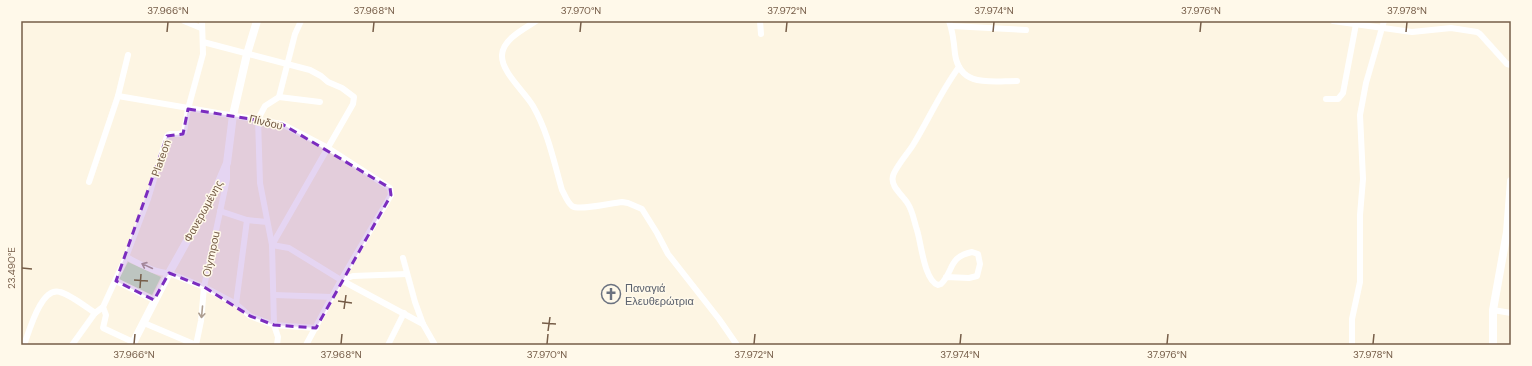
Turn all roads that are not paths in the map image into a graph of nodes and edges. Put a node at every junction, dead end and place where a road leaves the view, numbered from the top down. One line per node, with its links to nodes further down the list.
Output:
1 (184, 21): 11 (street)
2 (202, 21): 11 (street, Plateon)
3 (257, 21): 16 (main road, Φανερωμένης)
4 (301, 21): 18 (street)
5 (536, 21): 67 (street)
6 (760, 21): 14 (street)
7 (1333, 21): 10 (street)
8 (1384, 21): 12 (street)
9 (950, 24): 13 (street); 20 (street)
10 (1356, 24): 12 (street); 24 (street)
11 (201, 28): 15 (street, Plateon)
12 (1381, 28): 19 (street); 68 (street)
13 (1026, 30)
14 (761, 34)
15 (203, 42): 16 (street); 26 (street, Plateon)
16 (247, 54): 18 (street); 27 (main road, Φανερωμένης)
17 (128, 55): 22 (street)
18 (287, 64): 23 (street); 29 (street)
19 (1511, 65)
20 (959, 66): 21 (street); 42 (street)
21 (1017, 81)
22 (118, 96): 26 (street, Πίνδου); 32 (street)
23 (279, 97): 25 (street); 28 (street)
24 (1326, 99)
25 (320, 102)
26 (188, 109): 27 (street, Πίνδου); 38 (street, Plateon)
27 (234, 114): 28 (street, Πίνδου); 30 (main road, Φανερωμένης)
28 (258, 119): 29 (street, Πίνδου); 35 (street)
29 (328, 148): 37 (street); 43 (street, Πίνδου)
30 (227, 163): 33 (street, Olympou); 40 (main road, Φανερωμένης)
31 (1511, 181): 36 (main road)
32 (89, 182)
33 (220, 211): 34 (street); 45 (street, Olympou)
34 (247, 220): 35 (street); 49 (street)
35 (267, 222): 37 (street)
36 (1509, 232): 51 (main road)
37 (272, 246): 43 (street); 46 (street)
38 (126, 257): 40 (street, one-way to 38); 44 (street)
39 (402, 258): 41 (street)
40 (169, 273): 45 (street); 48 (main road, Φανερωμένης)
41 (407, 274): 43 (street); 56 (street)
42 (946, 277): 42 (street)
43 (341, 280): 47 (street); 54 (street)
44 (116, 281): 48 (street); 50 (street)
45 (204, 287): 49 (street); 62 (street, Olympou, one-way to 62)
46 (274, 295): 47 (street); 57 (street)
47 (332, 297): 58 (street)
48 (154, 300): 55 (main road, Φανερωμένης)
49 (236, 304): 57 (street)
50 (103, 307): 52 (street); 59 (street)
51 (1493, 310): 53 (street); 69 (main road)
52 (96, 313): 60 (street); 61 (street)
53 (1511, 313)
54 (404, 314): 56 (street); 65 (street)
55 (144, 323): 59 (main road, Φανερωμένης); 62 (street)
56 (423, 324): 66 (street)
57 (274, 325): 58 (street); 63 (street)
58 (316, 328): 64 (street)
59 (132, 344)
60 (22, 345)
61 (72, 345)
62 (196, 345)
63 (277, 345)
64 (306, 345)
65 (388, 345)
66 (435, 345)
67 (737, 345)
68 (1352, 345)
69 (1493, 345)

